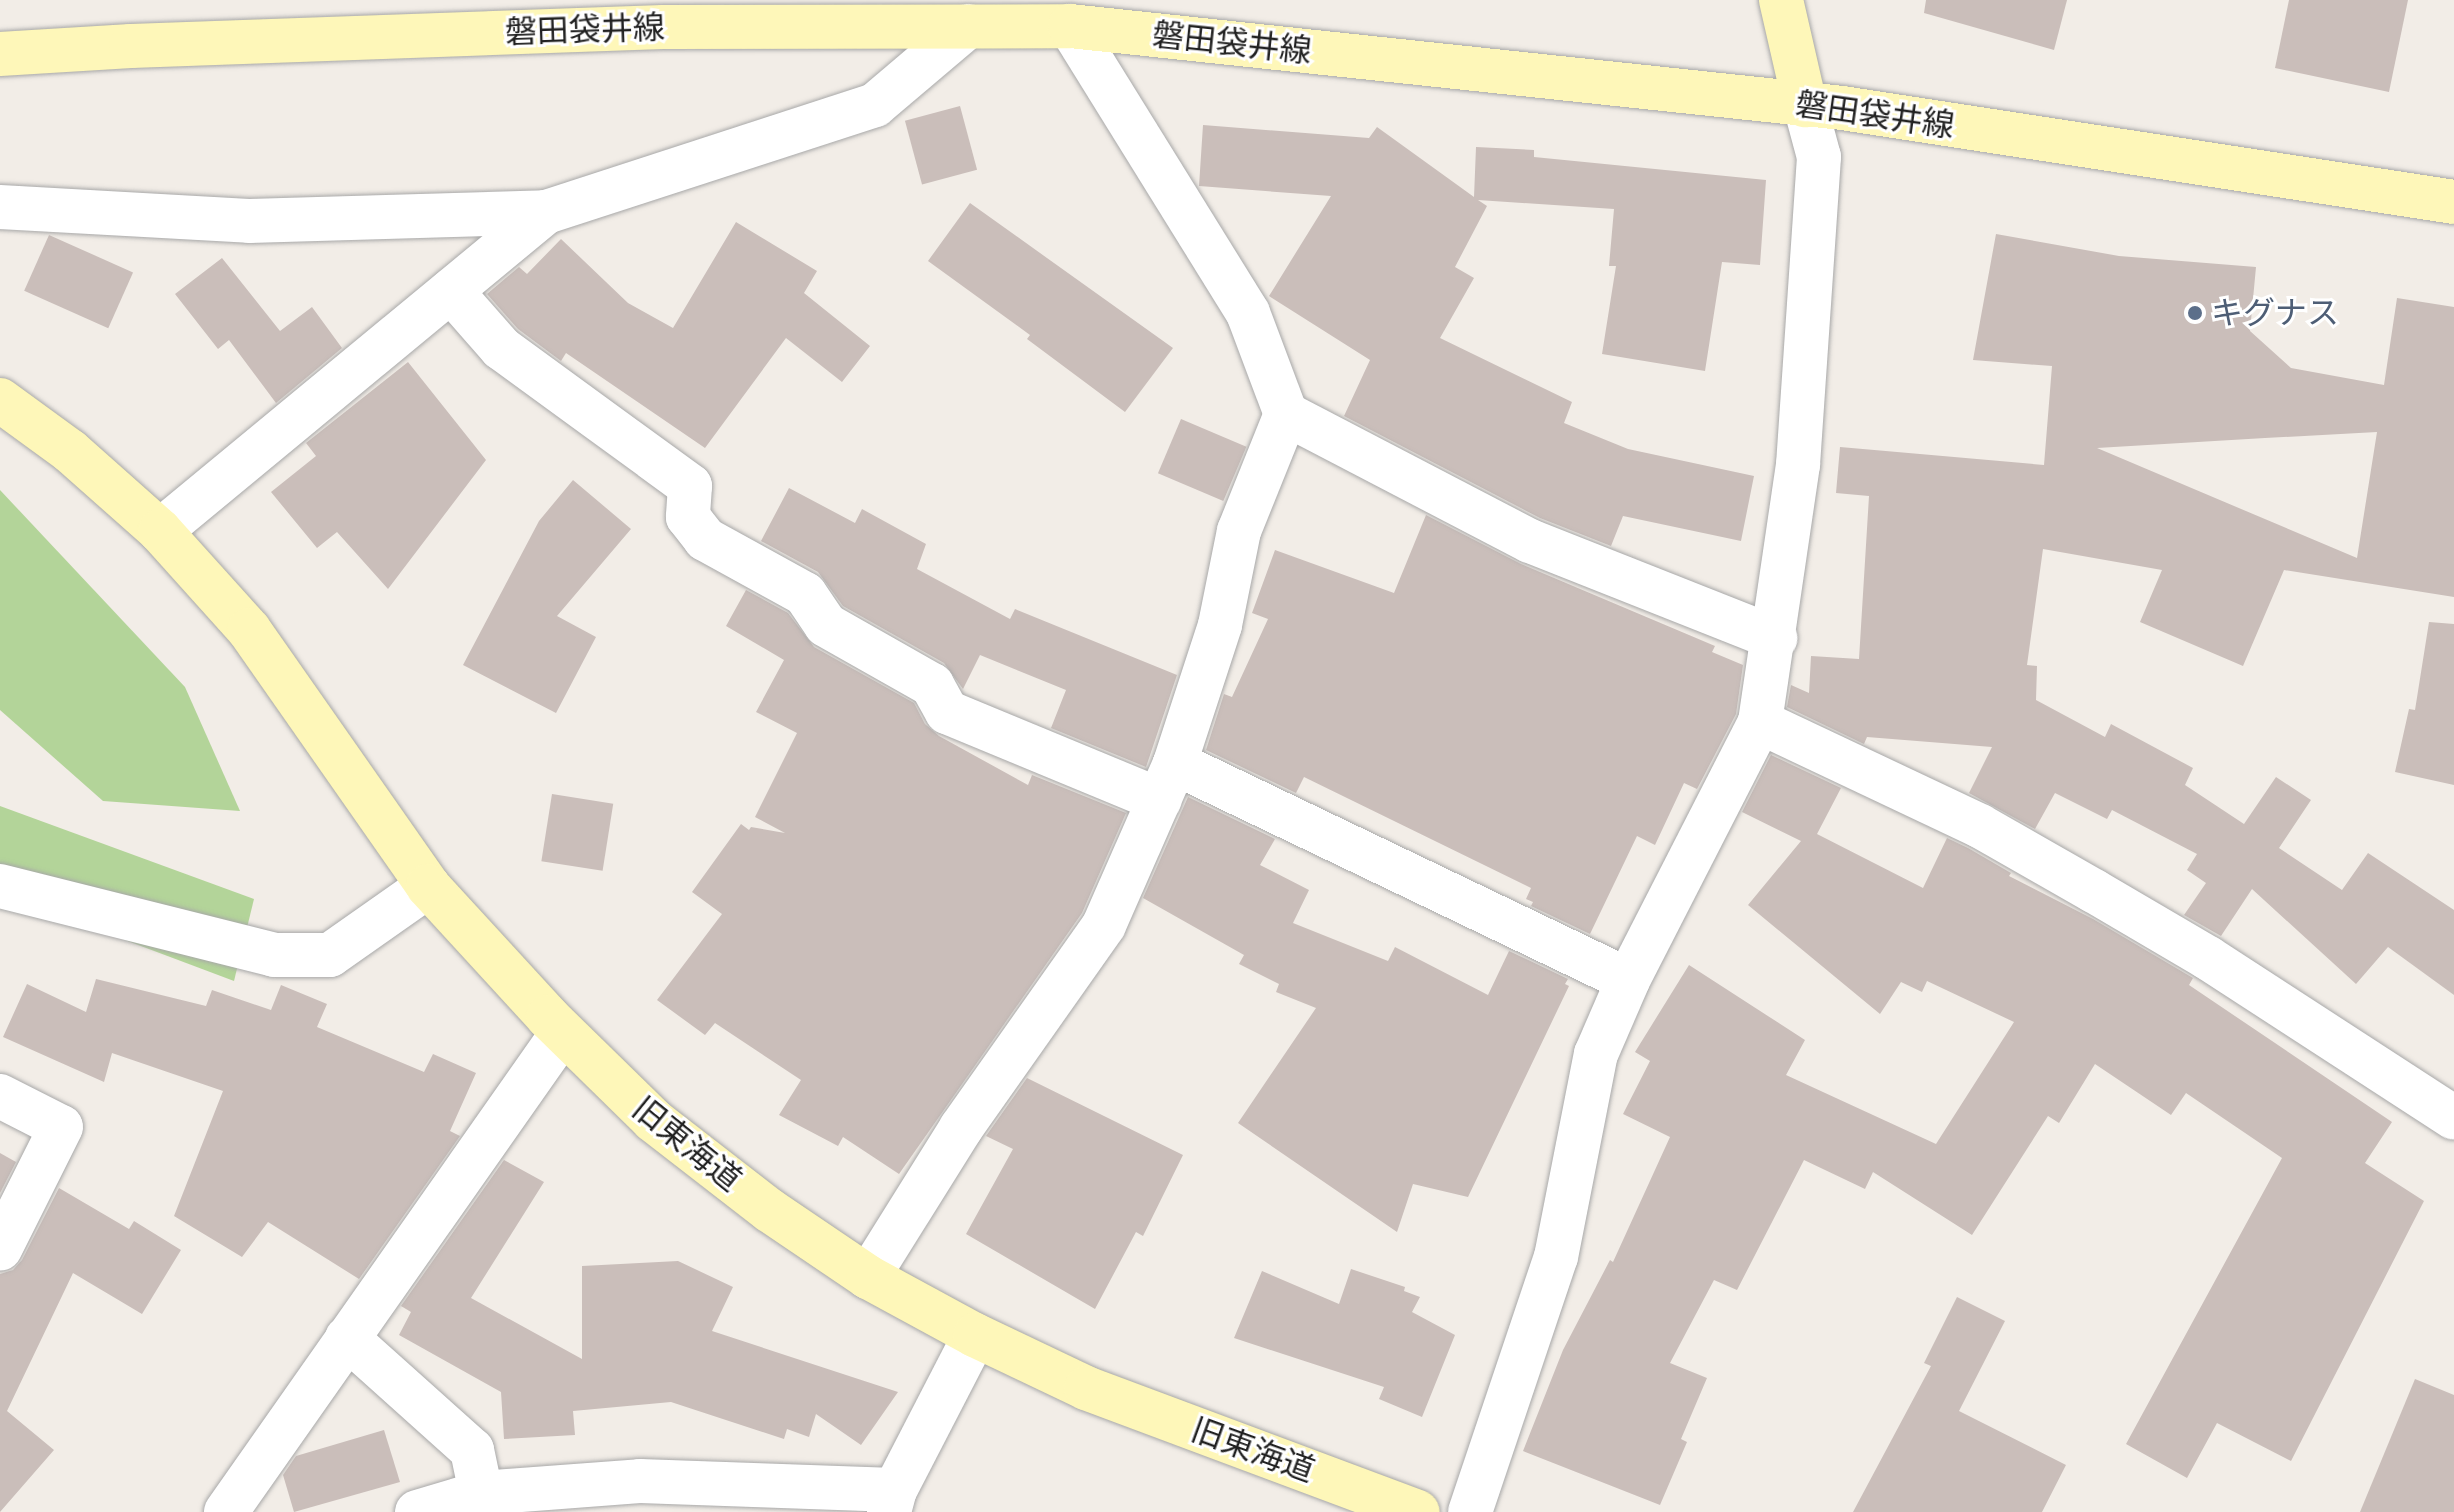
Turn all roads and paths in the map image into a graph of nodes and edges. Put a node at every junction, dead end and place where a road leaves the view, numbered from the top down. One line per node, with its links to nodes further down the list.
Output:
1 (1781, 0): 6 (main road)
2 (661, 13): 4 (main road, 磐田袋井線); 5 (main road, 磐田袋井線)
3 (1066, 13): 4 (main road, 磐田袋井線); 6 (main road, 磐田袋井線); 12 (street)
4 (968, 26): 9 (street)
5 (0, 54)
6 (1805, 105): 7 (main road, 磐田袋井線); 14 (street)
7 (2454, 202)
8 (0, 207): 9 (street)
9 (546, 212): 10 (street)
10 (451, 291): 13 (street); 16 (street)
11 (0, 400): 13 (main road, 旧東海道)
12 (1286, 414): 14 (street); 16 (street)
13 (160, 531): 18 (main road, 旧東海道)
14 (1775, 638): 15 (street)
15 (1760, 722): 19 (street); 22 (street)
16 (1167, 781): 19 (street); 24 (street)
17 (0, 886): 18 (street)
18 (428, 886): 20 (main road, 旧東海道)
19 (1628, 980): 32 (street)
20 (563, 1032): 24 (main road, 旧東海道); 26 (street)
21 (0, 1096): 23 (street)
22 (2454, 1118)
23 (0, 1249)
24 (868, 1277): 25 (main road, 旧東海道)
25 (975, 1335): 28 (street); 31 (main road, 旧東海道)
26 (347, 1338): 27 (street); 29 (street)
27 (481, 1493): 28 (street); 30 (street)
28 (892, 1501)
29 (226, 1512)
30 (417, 1512)
31 (1418, 1512)
32 (1470, 1512)

